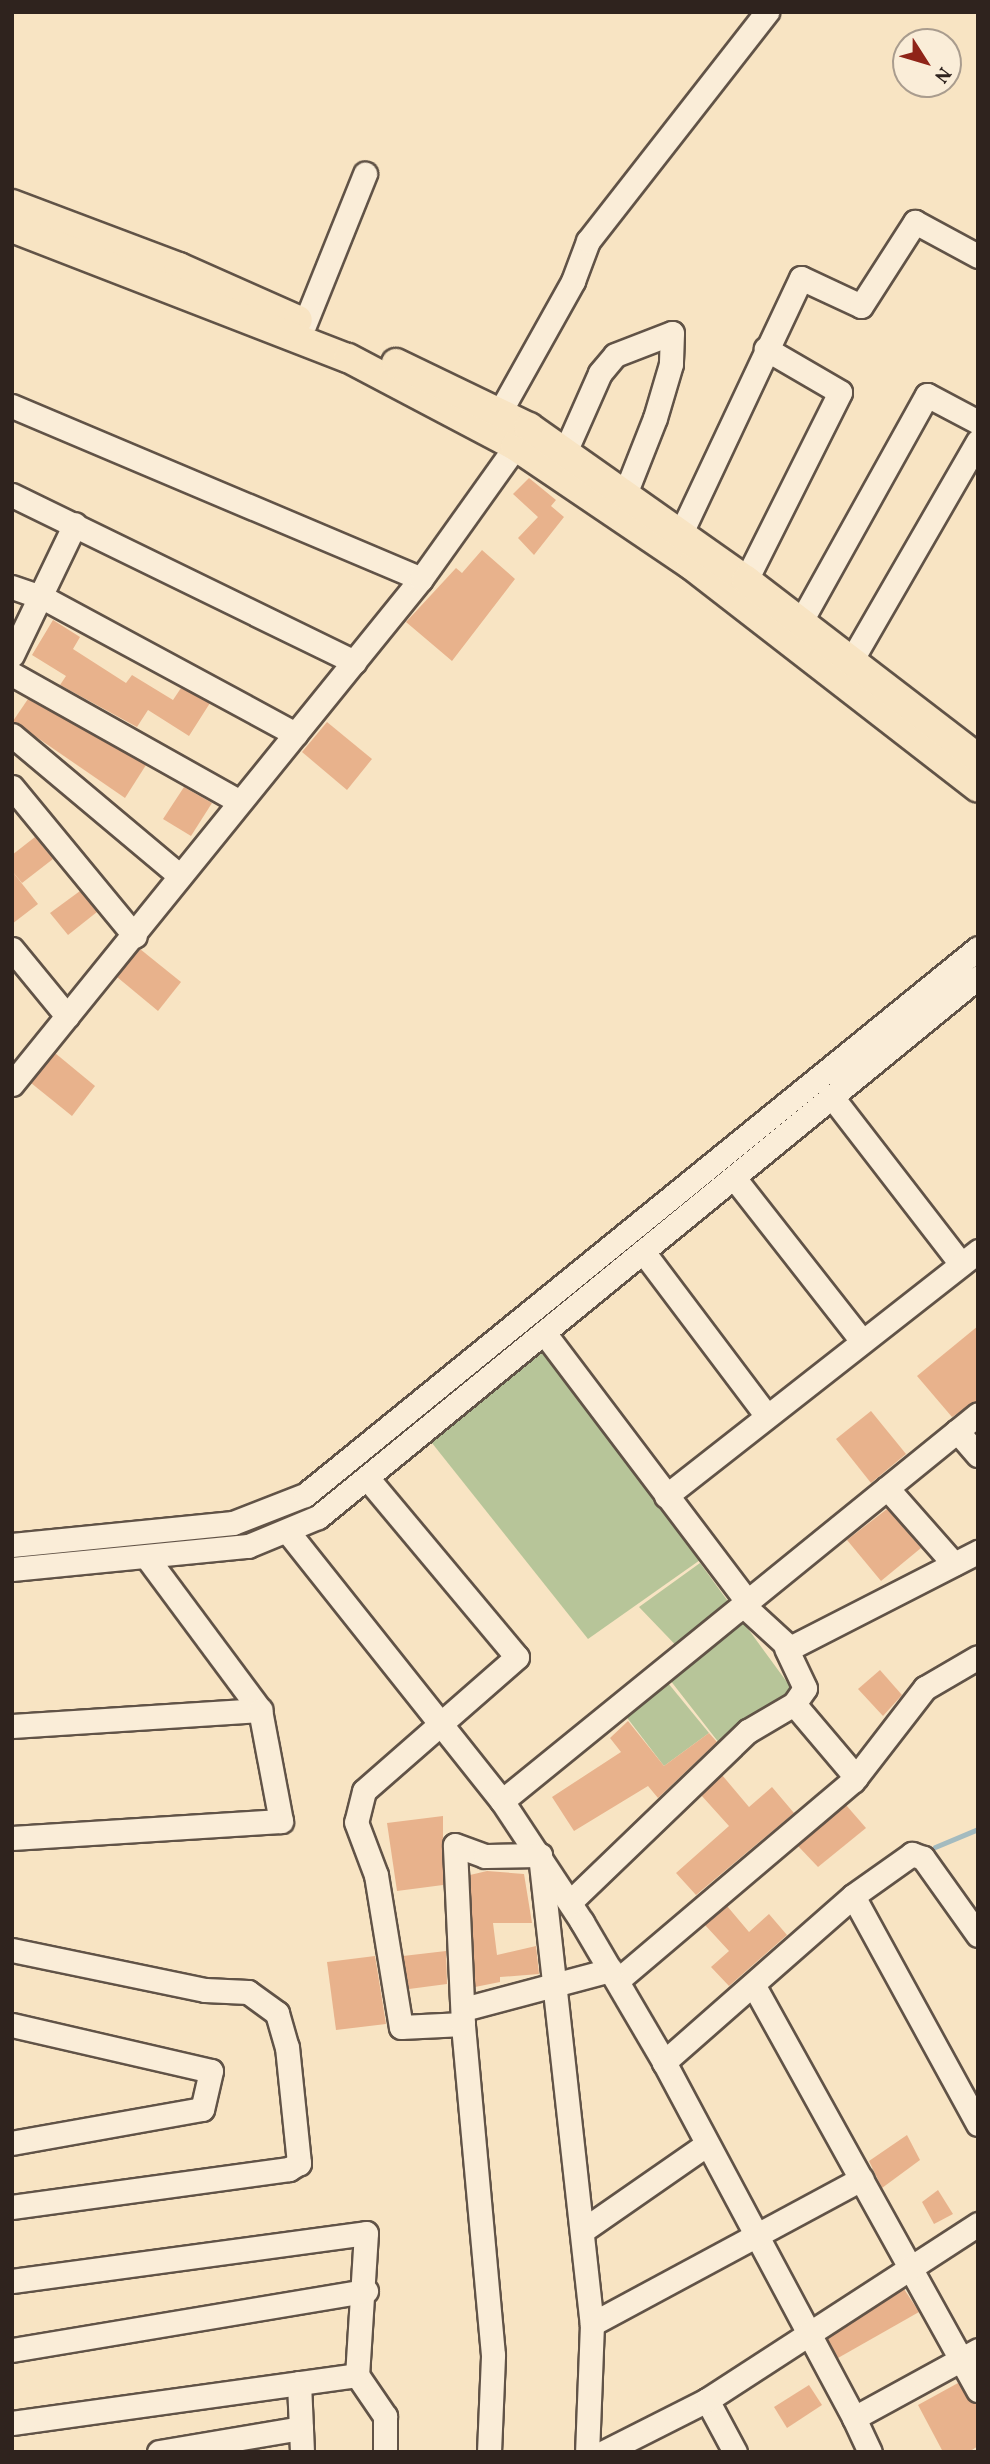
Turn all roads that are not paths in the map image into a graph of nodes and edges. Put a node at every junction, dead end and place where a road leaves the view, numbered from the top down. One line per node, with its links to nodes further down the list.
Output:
1 (766, 12): 9 (street)
2 (365, 174): 6 (street)
3 (12, 204): 6 (main road)
4 (12, 229): 11 (main road)
5 (978, 256): 7 (street)
6 (304, 323): 9 (main road)
7 (766, 349): 17 (street); 19 (street)
8 (12, 406): 18 (street)
9 (501, 410): 11 (main road)
10 (978, 422): 22 (street)
11 (522, 437): 13 (main road); 18 (street); 31 (main road)
12 (978, 441): 24 (street)
13 (565, 452): 14 (main road); 14 (street)
14 (625, 494): 17 (main road)
15 (12, 495): 16 (street)
16 (75, 524): 21 (street); 25 (street)
17 (680, 535): 19 (main road)
18 (421, 579): 25 (street)
19 (746, 580): 22 (main road)
20 (12, 587): 21 (street)
21 (44, 598): 23 (street); 27 (street)
22 (800, 623): 24 (main road)
23 (12, 655)
24 (851, 660): 29 (main road)
25 (355, 662): 27 (street)
26 (12, 674): 32 (street)
27 (296, 734): 32 (street)
28 (12, 735): 33 (street)
29 (978, 758)
30 (12, 787): 34 (street)
31 (978, 788)
32 (237, 801): 33 (street)
33 (180, 876): 34 (street)
34 (135, 936): 38 (street)
35 (978, 948): 54 (street)
36 (12, 949): 38 (street)
37 (978, 977): 40 (street)
38 (67, 1016): 39 (street)
39 (12, 1084)
40 (832, 1097): 41 (street); 43 (street)
41 (735, 1180): 42 (street); 45 (street)
42 (644, 1253): 44 (street); 47 (street)
43 (969, 1257): 45 (street)
44 (545, 1334): 50 (street); 52 (street)
45 (862, 1341): 47 (street)
46 (978, 1414): 48 (street)
47 (767, 1416): 52 (street)
48 (957, 1431): 49 (street); 51 (street)
49 (978, 1455)
50 (368, 1479): 53 (street); 64 (street)
51 (887, 1488): 57 (street); 59 (street)
52 (666, 1496): 59 (street)
53 (288, 1532): 56 (street); 64 (street)
54 (12, 1545)
55 (978, 1552): 57 (street)
56 (148, 1559): 58 (street); 63 (street)
57 (954, 1564): 60 (street)
58 (12, 1569)
59 (745, 1603): 60 (street); 67 (street)
60 (786, 1648): 62 (street)
61 (978, 1657): 66 (street)
62 (794, 1704): 66 (street); 71 (street)
63 (260, 1710): 65 (street); 68 (street)
64 (442, 1725): 67 (street); 77 (street)
65 (12, 1726)
66 (856, 1777): 74 (street)
67 (502, 1801): 69 (street)
68 (12, 1838)
69 (540, 1855): 71 (street); 75 (street); 77 (street)
70 (853, 1896): 72 (street); 76 (street); 80 (street)
71 (570, 1902): 74 (street)
72 (978, 1935)
73 (12, 1950): 84 (street)
74 (615, 1975): 75 (street); 79 (street)
75 (552, 1986): 77 (street); 86 (street)
76 (754, 1986): 79 (street); 83 (street)
77 (463, 2017): 106 (street)
78 (12, 2025): 81 (street)
79 (664, 2062): 82 (street)
80 (978, 2124)
81 (12, 2143)
82 (707, 2144): 86 (street); 87 (street)
83 (861, 2179): 87 (street); 88 (street)
84 (12, 2207)
85 (978, 2224): 88 (street)
86 (582, 2231): 91 (street)
87 (756, 2237): 91 (street); 92 (street)
88 (910, 2267): 92 (street); 94 (street)
89 (12, 2281): 90 (street)
90 (366, 2291): 93 (street); 95 (street)
91 (592, 2324): 107 (street)
92 (813, 2333): 98 (street); 99 (street)
93 (12, 2350)
94 (969, 2355): 97 (street); 99 (street)
95 (357, 2375): 96 (street); 105 (street)
96 (299, 2383): 100 (street); 101 (street)
97 (978, 2390)
98 (706, 2400): 108 (street); 109 (street)
99 (854, 2418): 110 (street)
100 (12, 2423)
101 (301, 2428): 102 (street); 104 (street)
102 (234, 2445): 103 (street)
103 (159, 2452)
104 (302, 2452)
105 (385, 2452)
106 (489, 2452)
107 (587, 2452)
108 (604, 2452)
109 (735, 2452)
110 (870, 2452)

